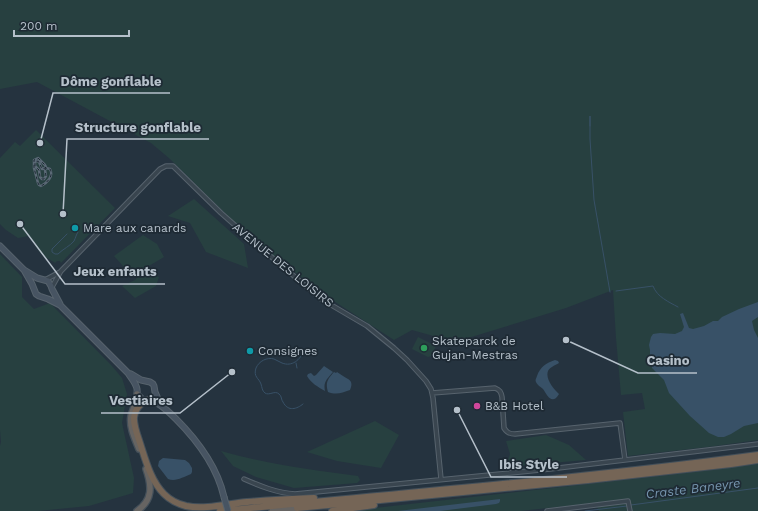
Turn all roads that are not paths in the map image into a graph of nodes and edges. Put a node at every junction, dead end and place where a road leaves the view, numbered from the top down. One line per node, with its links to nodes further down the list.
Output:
1 (0, 246): 2 (main road)
2 (24, 270): 4 (main road); 6 (main road)
3 (61, 271): 4 (street, AVENUE DES LOISIRS); 5 (street, AVENUE DES LOISIRS); 13 (street, AVENUE DES LOISIRS)
4 (43, 280): 5 (main road); 6 (main road)
5 (52, 288): 7 (main road); 8 (main road)
6 (34, 289): 7 (main road)
7 (44, 297): 8 (main road)
8 (60, 305): 9 (main road)
9 (128, 373): 10 (main road); 11 (main road)
10 (144, 382): 11 (main road); 12 (main road)
11 (137, 392): 14 (main road); 25 (highway)
12 (156, 392): 14 (main road); 15 (main road)
13 (432, 393): 18 (street); 21 (street)
14 (147, 400): 15 (main road); 23 (highway)
15 (166, 409): 27 (main road, bridge)
16 (758, 444): 18 (street)
17 (758, 454): 23 (highway)
18 (625, 460): 21 (street)
19 (758, 460): 22 (highway)
20 (244, 478): 21 (street)
21 (441, 479)
22 (482, 490): 24 (highway); 29 (highway)
23 (383, 495): 26 (highway)
24 (297, 508): 28 (highway)
25 (137, 511)
26 (220, 511)
27 (228, 511)
28 (272, 511)
29 (332, 511)
30 (548, 511): 31 (street)
31 (630, 511)

